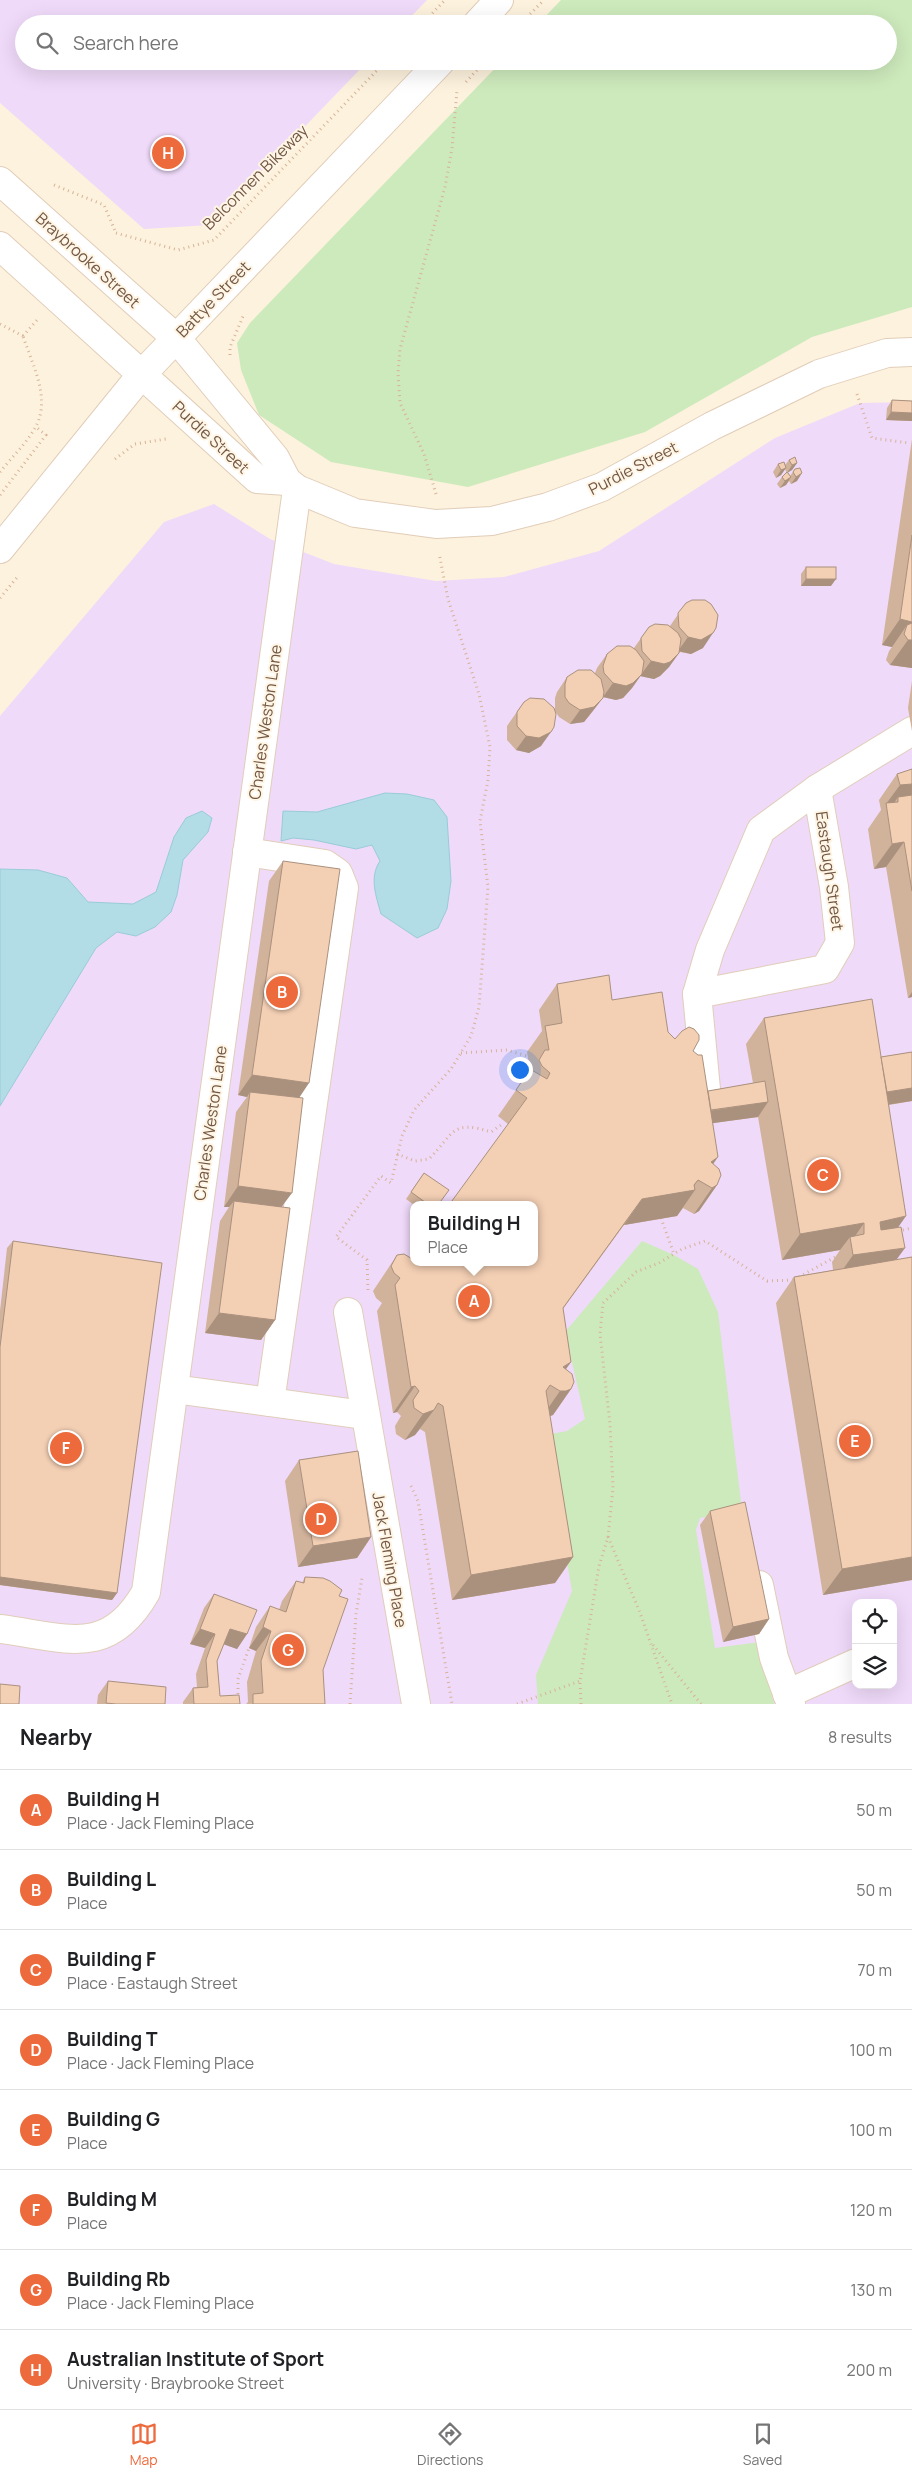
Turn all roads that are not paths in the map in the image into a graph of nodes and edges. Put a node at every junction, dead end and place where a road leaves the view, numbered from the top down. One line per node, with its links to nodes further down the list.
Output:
1 (499, 0): 2 (street)
2 (485, 15)
3 (432, 70): 6 (street, Battye Street)
4 (0, 181): 6 (street, Braybrooke Street)
5 (0, 246): 8 (street)
6 (176, 338): 8 (street, Battye Street); 9 (street, Purdie Street)
7 (912, 352): 9 (street, Purdie Street)
8 (142, 374): 9 (street, Purdie Street); 10 (street, Battye Street)
9 (292, 485): 13 (street, Charles Weston Lane)
10 (0, 549)
11 (912, 731): 12 (street, Eastaugh Street)
12 (817, 789): 14 (street, Eastaugh Street); 14 (street, Eastaugh Street)
13 (247, 852): 17 (street, Charles Weston Lane); 18 (street)
14 (697, 994): 15 (street, Eastaugh Street)
15 (706, 1089)
16 (348, 1312): 19 (street, Jack Fleming Place)
17 (174, 1388): 18 (street); 21 (street, Charles Weston Lane)
18 (270, 1402): 19 (street)
19 (364, 1415): 24 (street, Jack Fleming Place)
20 (755, 1565): 23 (street)
21 (0, 1629)
22 (852, 1665): 23 (street)
23 (789, 1699)
24 (416, 1704)

